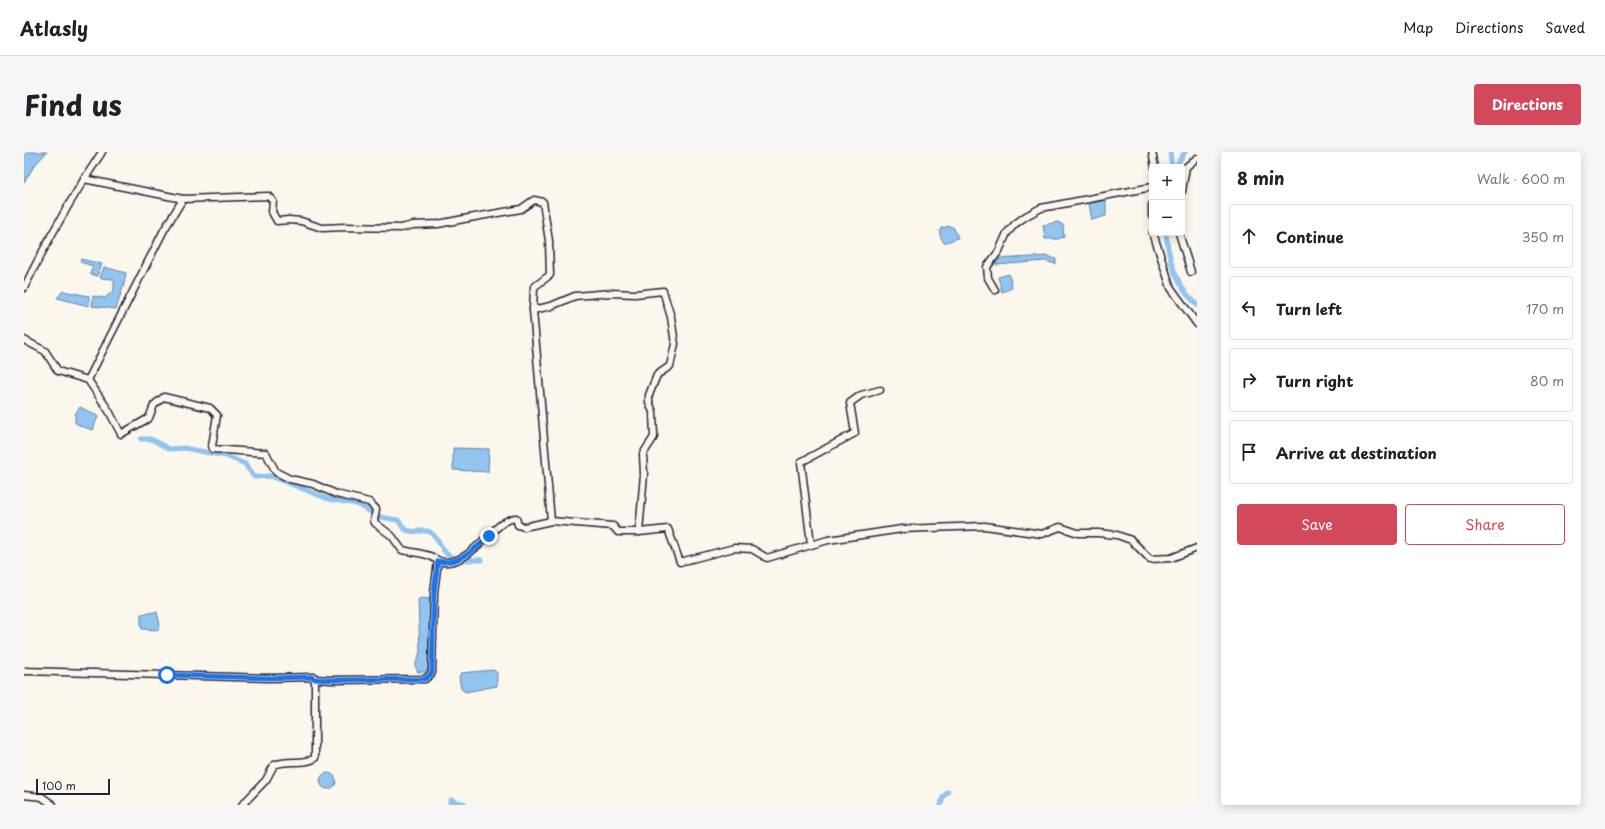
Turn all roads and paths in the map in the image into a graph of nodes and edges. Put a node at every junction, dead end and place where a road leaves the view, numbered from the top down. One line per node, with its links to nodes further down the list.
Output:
1 (102, 152): 6 (street)
2 (1152, 152): 4 (street)
3 (1197, 158): 5 (street)
4 (1154, 164)
5 (1185, 173)
6 (84, 179): 8 (street); 12 (street)
7 (1149, 188): 13 (street)
8 (183, 198): 14 (street); 17 (street)
9 (1154, 236): 15 (street)
10 (1180, 236): 11 (street)
11 (1191, 272)
12 (24, 288)
13 (995, 290)
14 (533, 310): 19 (street); 20 (street)
15 (1197, 324)
16 (24, 340): 17 (street)
17 (88, 380): 23 (street)
18 (880, 390): 21 (street)
19 (551, 521): 20 (street); 23 (street)
20 (639, 532): 21 (street)
21 (811, 544): 22 (street)
22 (1197, 548)
23 (438, 561): 25 (street)
24 (24, 671): 25 (street)
25 (315, 679): 28 (street)
26 (24, 795): 27 (street)
27 (53, 805)
28 (242, 805)

